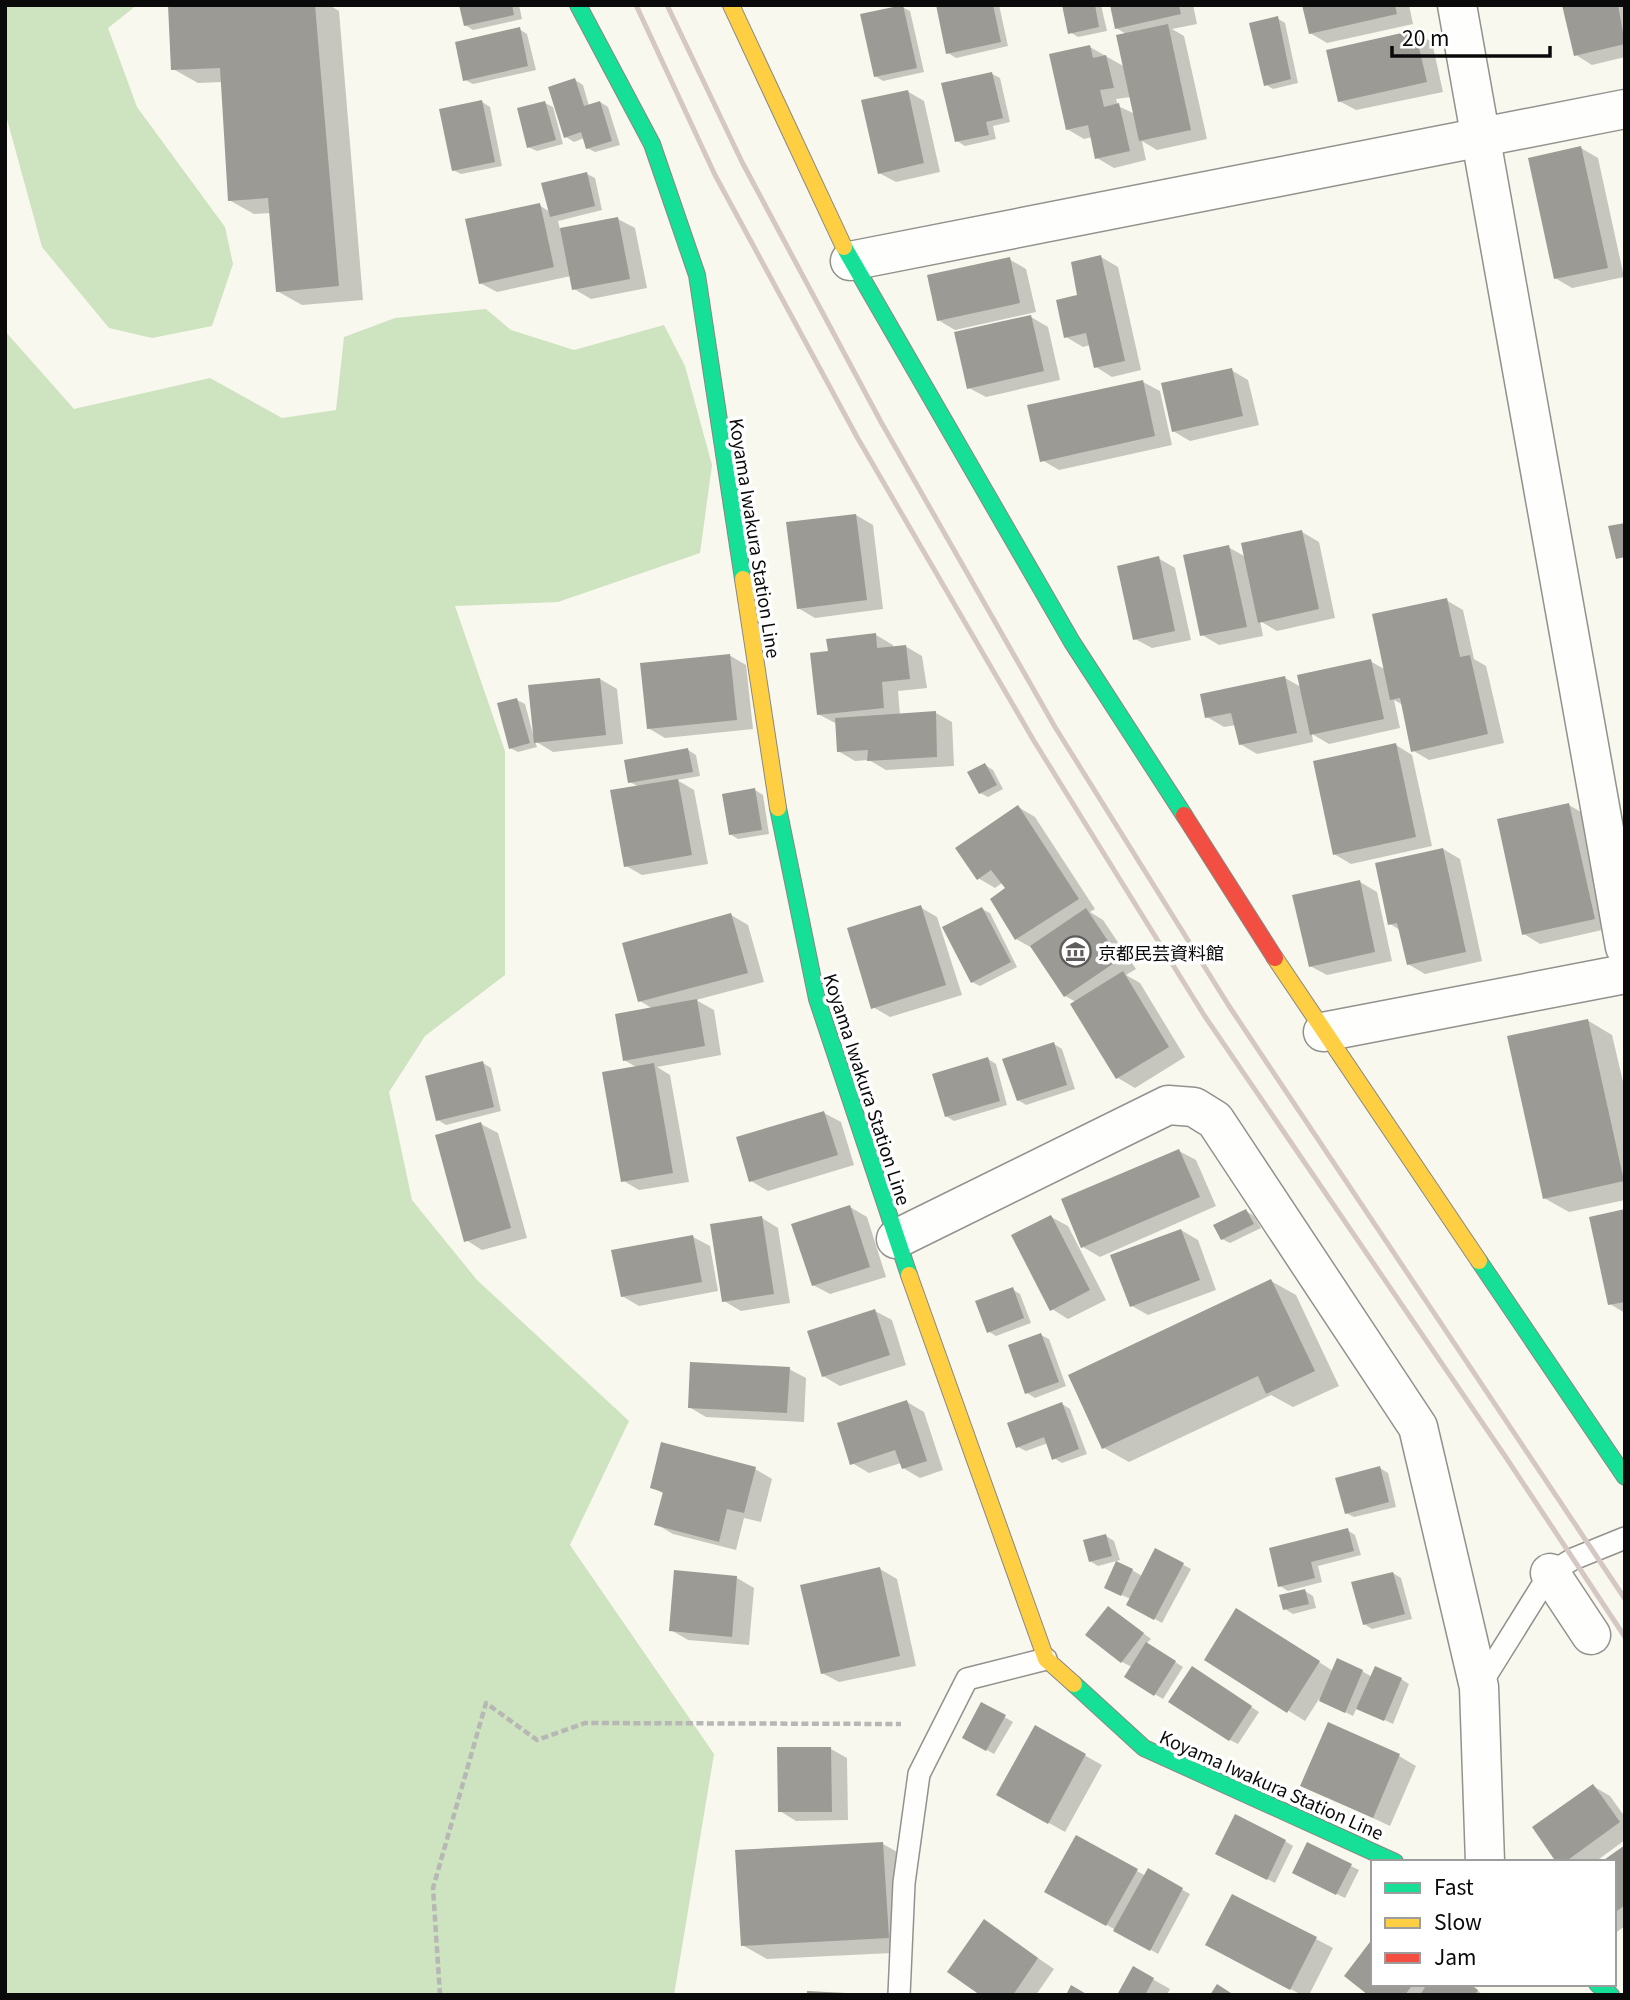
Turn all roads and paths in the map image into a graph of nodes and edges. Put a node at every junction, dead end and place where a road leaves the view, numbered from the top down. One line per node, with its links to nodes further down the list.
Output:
1 (578, 5): 10 (main road, Koyama Iwakura Station Line)
2 (731, 5): 6 (main road)
3 (1457, 5): 5 (street)
4 (1625, 109): 5 (street)
5 (1480, 137): 6 (street); 7 (street)
6 (850, 261): 9 (main road)
7 (1625, 947)
8 (1625, 974): 9 (street)
9 (1323, 1032): 11 (main road)
10 (896, 1238): 16 (main road, Koyama Iwakura Station Line); 17 (street)
11 (1611, 1434): 12 (main road)
12 (1625, 1478)
13 (1625, 1538): 14 (lane)
14 (1550, 1573): 15 (street); 17 (lane)
15 (1591, 1635)
16 (1046, 1659): 18 (lane); 19 (main road, Koyama Iwakura Station Line)
17 (1479, 1687): 20 (street)
18 (944, 1724): 21 (path); 22 (lane)
19 (1391, 1860)
20 (1485, 1860)
21 (440, 1995)
22 (899, 1995)

